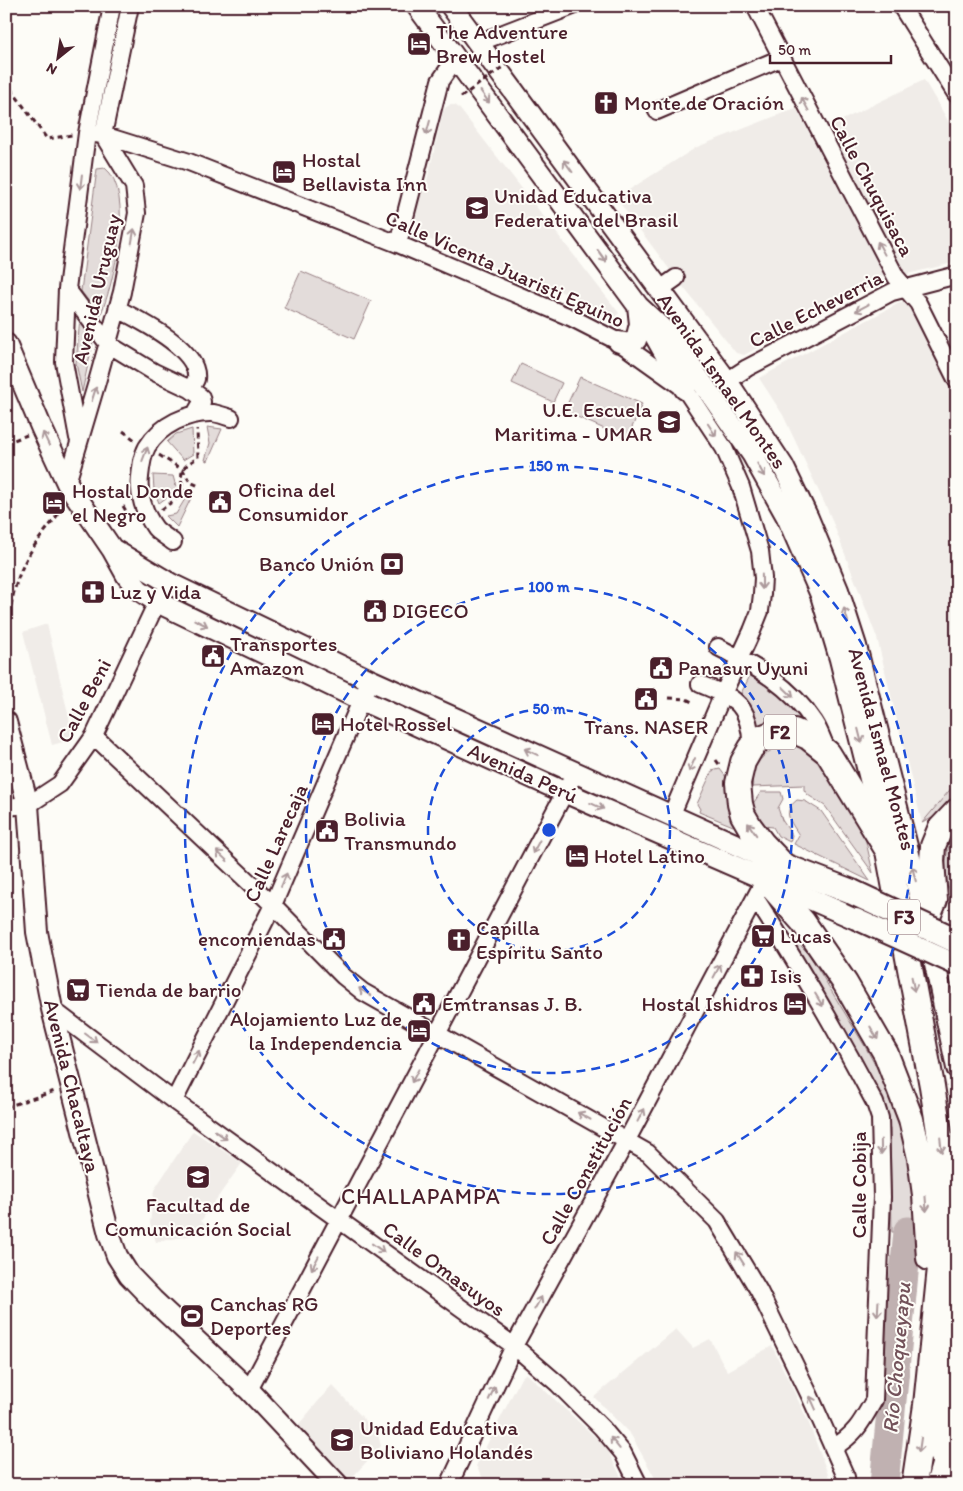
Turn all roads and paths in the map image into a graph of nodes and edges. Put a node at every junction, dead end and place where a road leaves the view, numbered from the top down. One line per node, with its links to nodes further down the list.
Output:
1 (112, 6): 16 (street, Avenida Uruguay)
2 (130, 6): 16 (street, Avenida Uruguay)
3 (417, 6): 9 (main road, Avenida Ismael Montes)
4 (451, 6): 8 (main road, Avenida Ismael Montes)
5 (573, 6): 8 (street)
6 (755, 6): 10 (street, Calle Chuquisaca)
7 (901, 6): 13 (street)
8 (478, 43): 9 (main road); 22 (main road, Avenida Ismael Montes, one-way to 8)
9 (456, 58): 17 (street, one-way to 17); 23 (main road, Avenida Ismael Montes, one-way to 23)
10 (781, 58): 15 (street); 21 (street, Calle Chuquisaca, one-way to 10)
11 (511, 61): 14 (path, bridge)
12 (6, 82): 16 (path)
13 (956, 94)
14 (462, 97)
15 (657, 111)
16 (95, 134): 17 (street, Calle Vicenta Juaristi Eguino); 20 (street, Avenida Uruguay, one-way to 20); 24 (street, Avenida Uruguay, one-way to 16)
17 (398, 244): 25 (street, Calle Vicenta Juaristi Eguino)
18 (957, 275): 21 (street, Calle Echeverria)
19 (676, 278): 22 (street)
20 (67, 289): 27 (street); 35 (street, Avenida Uruguay)
21 (906, 289): 28 (street, Calle Echeverria, one-way to 28); 29 (street, Calle Chuquisaca)
22 (659, 290): 23 (main road); 28 (main road, Avenida Ismael Montes)
23 (638, 306): 25 (main road); 31 (main road); 66 (main road, Avenida Ismael Montes, one-way to 66)
24 (118, 309): 27 (street, Avenida Uruguay); 30 (street)
25 (619, 342): 31 (street, Calle Vicenta Juaristi Eguino)
26 (6, 344): 39 (main road, Avenida Perú, one-way to 26)
27 (108, 344): 30 (street); 35 (street, Avenida Uruguay, one-way to 27)
28 (727, 381): 69 (main road, Avenida Ismael Montes, one-way to 28)
29 (957, 381)
30 (190, 389): 33 (street)
31 (685, 389): 48 (street, Calle Vicenta Juaristi Eguino, one-way to 48)
32 (232, 418): 33 (street)
33 (196, 420): 38 (path); 42 (street, one-way to 33)
34 (123, 431): 36 (path)
35 (79, 440): 39 (street, Avenida Uruguay)
36 (140, 443)
37 (154, 452): 38 (path)
38 (183, 470): 40 (path); 41 (path)
39 (67, 483): 43 (main road, Avenida Perú); 46 (path)
40 (199, 486)
41 (157, 514)
42 (173, 542)
43 (112, 549): 44 (main road, Avenida Perú); 45 (main road, Avenida Perú)
44 (171, 584): 45 (street, Calle Beni); 49 (main road, Avenida Perú)
45 (157, 602): 53 (main road, Avenida Perú, one-way to 53); 56 (street, Calle Beni)
46 (6, 631)
47 (718, 647): 48 (street)
48 (740, 658): 51 (street, Calle Vicenta Juaristi Eguino); 58 (street, one-way to 58)
49 (370, 680): 53 (street, Calle Larecaja); 59 (main road, Avenida Perú, one-way to 49)
50 (700, 684): 51 (street)
51 (723, 694): 57 (street); 64 (street, Calle Vicenta Juaristi Eguino, one-way to 64)
52 (669, 698): 54 (path)
53 (362, 700): 60 (main road, Avenida Perú); 68 (street, Calle Larecaja, one-way to 53)
54 (692, 702)
55 (6, 722): 61 (main road, Avenida Chacaltaya)
56 (94, 736): 61 (street, Calle Beni); 68 (street, one-way to 56)
57 (751, 748): 58 (highway, F2); 67 (highway, F2, one-way to 57)
58 (828, 753): 66 (highway, F2)
59 (575, 773): 60 (street); 64 (main road, Avenida Perú)
60 (564, 792): 65 (main road, Avenida Perú, one-way to 65); 73 (street, one-way to 73)
61 (28, 805): 62 (street, Calle Beni); 72 (main road, Avenida Chacaltaya)
62 (6, 807)
63 (957, 811): 69 (highway)
64 (670, 816): 65 (main road); 67 (main road, Avenida Perú)
65 (662, 835): 67 (main road, Avenida Perú)
66 (888, 850): 83 (highway, F2, one-way to 83)
67 (768, 881): 70 (highway, Avenida Perú / F3, bridge); 71 (main road, Avenida Perú, bridge); 78 (street, Calle Constitución, one-way to 67); 83 (highway, one-way to 83); 85 (street, Calle Cobija, one-way to 85)
68 (273, 904): 73 (street, one-way to 68); 76 (street, Calle Larecaja, one-way to 68)
69 (926, 921): 74 (main road, Avenida Ismael Montes)
70 (957, 941)
71 (957, 964)
72 (52, 1009): 75 (main road, Avenida Chacaltaya); 76 (street, Calle Omasuyos, one-way to 76)
73 (438, 1033): 78 (street, one-way to 73); 79 (street, one-way to 79)
74 (957, 1068)
75 (72, 1085): 77 (path); 82 (main road, Avenida Chacaltaya)
76 (174, 1101): 79 (street, Calle Omasuyos, one-way to 79)
77 (6, 1107)
78 (627, 1140): 81 (street, Calle Constitución, one-way to 78); 85 (street, one-way to 78)
79 (338, 1220): 81 (street, Calle Omasuyos, one-way to 81); 82 (street, one-way to 82)
80 (957, 1280): 91 (main road)
81 (514, 1346): 87 (street, Calle Constitución, one-way to 81); 88 (street, Calle Omasuyos, one-way to 81)
82 (249, 1390): 86 (main road, Avenida Chacaltaya)
83 (926, 1405): 90 (highway, F2, one-way to 90)
84 (957, 1420): 91 (highway)
85 (833, 1448): 89 (street)
86 (338, 1485)
87 (449, 1485)
88 (639, 1485)
89 (847, 1485)
90 (914, 1485)
91 (937, 1485)

